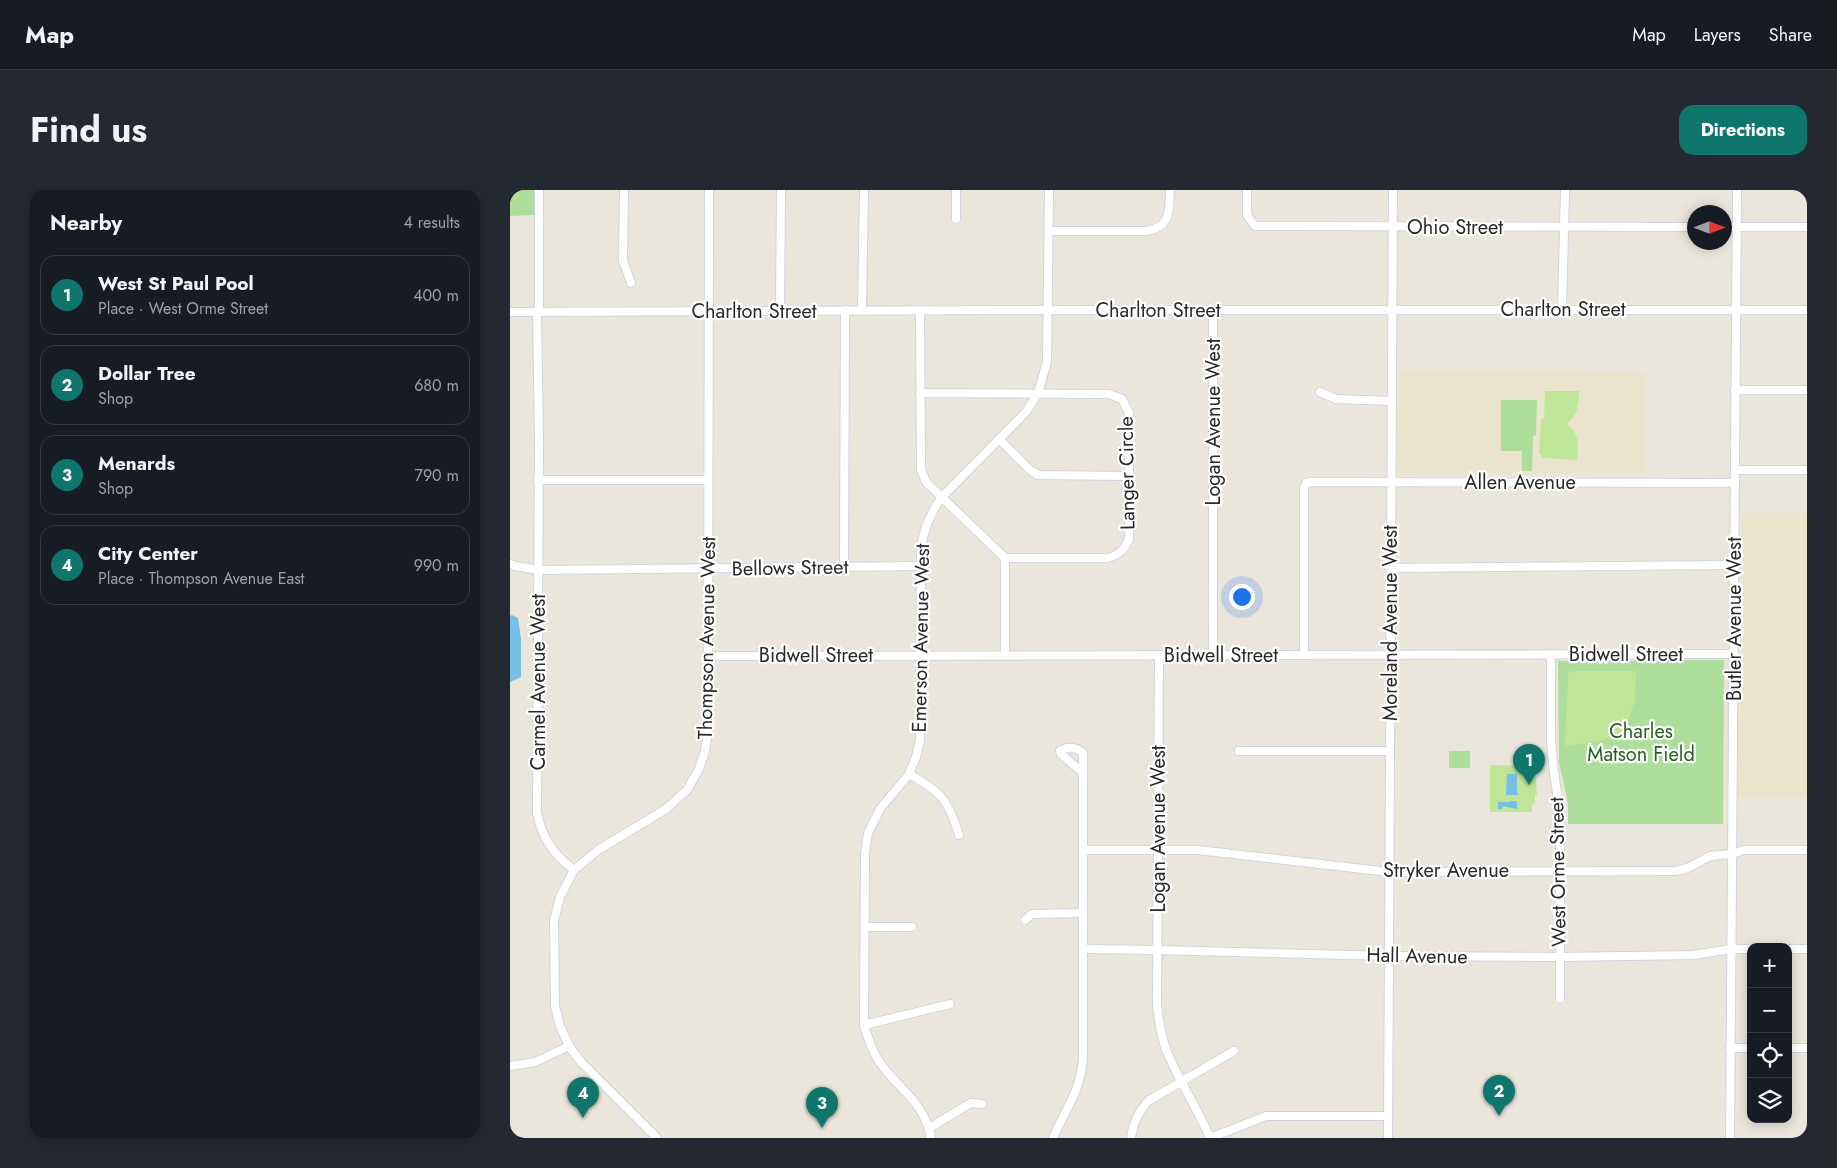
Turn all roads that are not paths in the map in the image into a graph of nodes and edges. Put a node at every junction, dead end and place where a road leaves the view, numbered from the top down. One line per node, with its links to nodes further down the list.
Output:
1 (539, 190): 34 (street, Carmel Avenue West)
2 (624, 190): 21 (street)
3 (709, 190): 31 (street, Thompson Avenue West)
4 (781, 190): 32 (street)
5 (864, 190): 24 (street)
6 (956, 190): 13 (street)
7 (1049, 190): 20 (street, Emerson Avenue West)
8 (1170, 190): 20 (street)
9 (1247, 190): 14 (street, Ohio Street)
10 (1393, 190): 14 (street, Moreland Avenue West)
11 (1565, 190): 15 (street)
12 (1737, 190): 18 (street, Butler Avenue West)
13 (956, 219)
14 (1393, 227): 15 (street, Ohio Street); 28 (street, Moreland Avenue West)
15 (1565, 227): 16 (street, Ohio Street); 22 (street)
16 (1687, 227)
17 (1732, 227): 18 (street)
18 (1737, 227): 19 (street); 29 (street, Butler Avenue West)
19 (1807, 227)
20 (1049, 231): 26 (street, Emerson Avenue West)
21 (631, 283)
22 (1562, 309): 28 (street, Charlton Street); 29 (street, Charlton Street)
23 (845, 310): 24 (street, Charlton Street); 32 (street, Charlton Street); 54 (street)
24 (862, 310): 25 (street, Charlton Street)
25 (920, 310): 26 (street, Charlton Street); 38 (street)
26 (1047, 310): 27 (street, Charlton Street); 39 (street, Emerson Avenue West)
27 (1213, 310): 28 (street, Charlton Street); 62 (street, Logan Avenue West)
28 (1392, 310): 40 (street, Moreland Avenue West)
29 (1736, 310): 30 (street, Charlton Street); 35 (street, Butler Avenue West)
30 (1807, 310)
31 (708, 311): 32 (street, Charlton Street); 34 (street, Charlton Street); 46 (street, Thompson Avenue West)
32 (780, 311)
33 (510, 312): 34 (street, Charlton Street)
34 (538, 312): 45 (street, Carmel Avenue West)
35 (1735, 390): 36 (street); 42 (street, Butler Avenue West)
36 (1807, 390)
37 (1320, 392): 40 (street)
38 (920, 393): 39 (street, Langer Circle); 49 (street)
39 (1038, 393): 41 (street, Emerson Avenue West); 44 (street, Langer Circle)
40 (1391, 401): 47 (street, Moreland Avenue West)
41 (999, 439): 44 (street); 49 (street, Emerson Avenue West)
42 (1735, 470): 43 (street); 48 (street, Butler Avenue West)
43 (1807, 470)
44 (1130, 476): 50 (street, Langer Circle)
45 (538, 480): 46 (street); 56 (street, Carmel Avenue West)
46 (708, 480): 57 (street, Thompson Avenue West)
47 (1391, 482): 48 (street, Allen Avenue); 55 (street, Moreland Avenue West); 63 (street, Allen Avenue)
48 (1735, 482): 52 (street, Butler Avenue West)
49 (941, 498): 50 (street); 53 (street, Emerson Avenue West)
50 (1005, 558): 60 (street)
51 (510, 564): 56 (street, Bellows Street)
52 (1734, 565): 55 (street); 58 (street, Butler Avenue West)
53 (920, 566): 54 (street, Bellows Street); 59 (street, Emerson Avenue West)
54 (844, 567): 57 (street, Bellows Street)
55 (1390, 568): 64 (street, Moreland Avenue West)
56 (538, 570): 57 (street, Bellows Street); 76 (street, Carmel Avenue West)
57 (708, 570): 66 (street, Thompson Avenue West)
58 (1733, 654): 65 (street, Bidwell Street); 75 (street, Butler Avenue West)
59 (920, 655): 60 (street, Bidwell Street); 66 (street, Bidwell Street); 70 (street, Emerson Avenue West)
60 (1005, 655): 61 (street, Bidwell Street)
61 (1159, 655): 62 (street, Bidwell Street); 73 (street, Logan Avenue West)
62 (1213, 655): 63 (street, Bidwell Street)
63 (1304, 655): 64 (street, Bidwell Street)
64 (1390, 655): 65 (street, Bidwell Street); 68 (street, Moreland Avenue West)
65 (1551, 655): 77 (street, West Orme Street)
66 (708, 656): 76 (street, Thompson Avenue West)
67 (1239, 751): 68 (street)
68 (1390, 751): 78 (street, Moreland Avenue West)
69 (1083, 773): 72 (street)
70 (909, 774): 71 (street); 81 (street, Emerson Avenue West)
71 (959, 835)
72 (1083, 850): 73 (street, Stryker Avenue); 79 (street)
73 (1158, 850): 78 (street, Stryker Avenue); 88 (street, Logan Avenue West)
74 (1807, 850): 75 (street, Stryker Avenue)
75 (1732, 854): 77 (street, Stryker Avenue); 85 (street, Butler Avenue West)
76 (574, 870): 94 (street, Thompson Avenue West)
77 (1560, 871): 78 (street, Stryker Avenue); 90 (street, West Orme Street)
78 (1389, 872): 89 (street, Moreland Avenue West)
79 (1083, 913): 80 (street); 84 (street)
80 (1025, 920)
81 (865, 927): 82 (street); 93 (street, Emerson Avenue West)
82 (912, 927)
83 (1807, 948): 87 (street)
84 (1083, 949): 88 (street, Hall Avenue); 107 (street)
85 (1731, 949): 86 (street, Hall Avenue); 90 (street, Hall Avenue); 95 (street, Butler Avenue West)
86 (1747, 949)
87 (1792, 949)
88 (1157, 950): 89 (street, Hall Avenue); 101 (street, Logan Avenue West)
89 (1389, 956): 90 (street, Hall Avenue); 103 (street, Moreland Avenue West)
90 (1560, 957): 91 (street, West Orme Street)
91 (1560, 1000)
92 (950, 1004): 93 (street)
93 (864, 1025): 104 (street)
94 (569, 1046): 100 (street); 105 (street, Thompson Avenue West)
95 (1730, 1048): 96 (street); 111 (street, Butler Avenue West)
96 (1747, 1048)
97 (1792, 1048): 98 (street)
98 (1807, 1048)
99 (1234, 1051): 101 (street)
100 (510, 1066)
101 (1181, 1081): 108 (street); 109 (street, Logan Avenue West)
102 (982, 1104): 104 (street)
103 (1388, 1116): 109 (street); 110 (street, Moreland Avenue West)
104 (929, 1128): 106 (street)
105 (657, 1138)
106 (931, 1138)
107 (1053, 1138)
108 (1132, 1138)
109 (1210, 1138)
110 (1388, 1138)
111 (1730, 1138)

